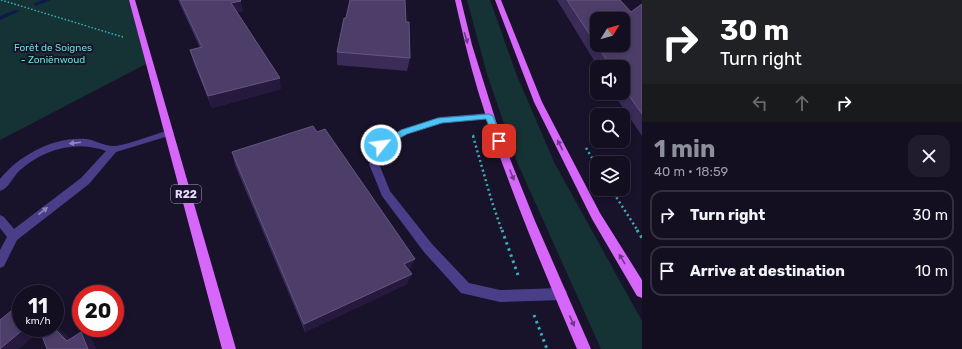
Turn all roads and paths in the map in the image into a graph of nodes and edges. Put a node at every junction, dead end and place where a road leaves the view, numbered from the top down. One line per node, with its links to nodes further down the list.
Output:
1 (1, 0): 5 (path)
2 (132, 0): 5 (main road, R22)
3 (458, 0): 6 (main road, one-way to 6)
4 (498, 0): 15 (main road, one-way to 4)
5 (143, 39): 7 (main road, R22)
6 (489, 116): 16 (main road, one-way to 16); 16 (lane)
7 (169, 133): 8 (lane); 17 (main road, R22)
8 (113, 150): 9 (lane, one-way to 9); 12 (lane, one-way to 8)
9 (0, 187)
10 (615, 196): 13 (path)
11 (0, 220): 12 (lane)
12 (13, 236): 14 (lane)
13 (642, 238)
14 (0, 262)
15 (642, 292)
16 (560, 294): 18 (main road, one-way to 18)
17 (229, 349)
18 (584, 349)

